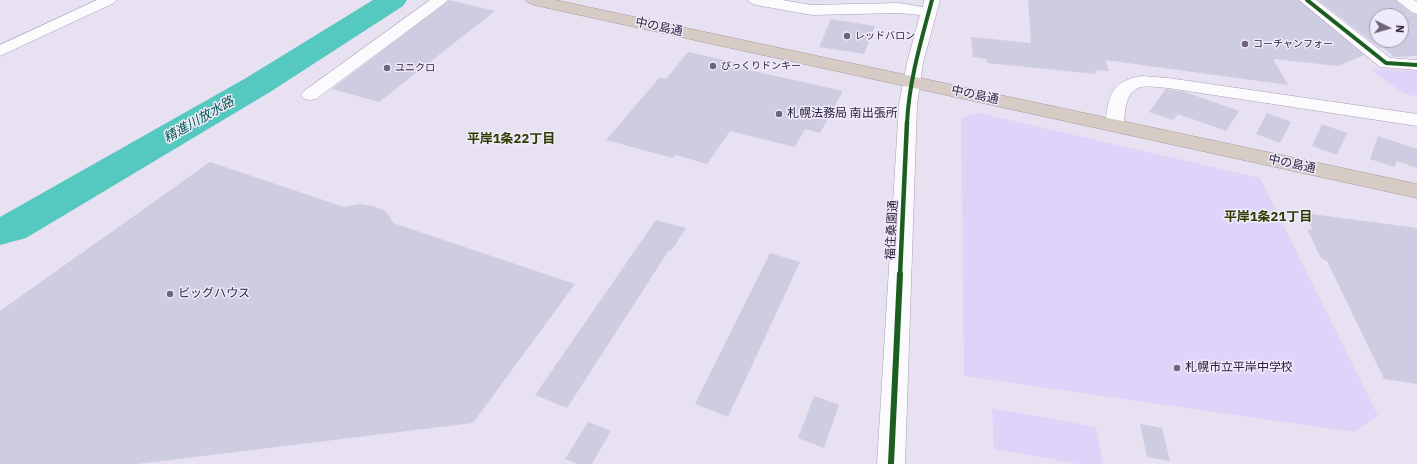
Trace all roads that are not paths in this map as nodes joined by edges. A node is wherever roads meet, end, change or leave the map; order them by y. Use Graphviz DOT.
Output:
graph roads {
  1 [pos="109,0"];
  2 [pos="440,0"];
  3 [pos="534,0"];
  4 [pos="756,0"];
  5 [pos="1307,0"];
  6 [pos="1404,0"];
  7 [pos="930,6"];
  8 [pos="1417,9"];
  9 [pos="0,51"];
  10 [pos="1417,65"];
  11 [pos="912,82"];
  12 [pos="310,95"];
  13 [pos="1417,120"];
  14 [pos="1114,125"];
  15 [pos="1417,191"];
  16 [pos="891,464"];
  1 -- 9 [label="street"];
  2 -- 12 [label="street"];
  3 -- 11 [label="highway, 中の島通"];
  4 -- 7 [label="street"];
  5 -- 10 [label="street"];
  6 -- 8 [label="street"];
  7 -- 11 [label="street, 福住桑園通"];
  11 -- 14 [label="highway, 中の島通"];
  11 -- 16 [label="street, 福住桑園通"];
  13 -- 14 [label="street"];
  14 -- 15 [label="highway, 中の島通"];
}
